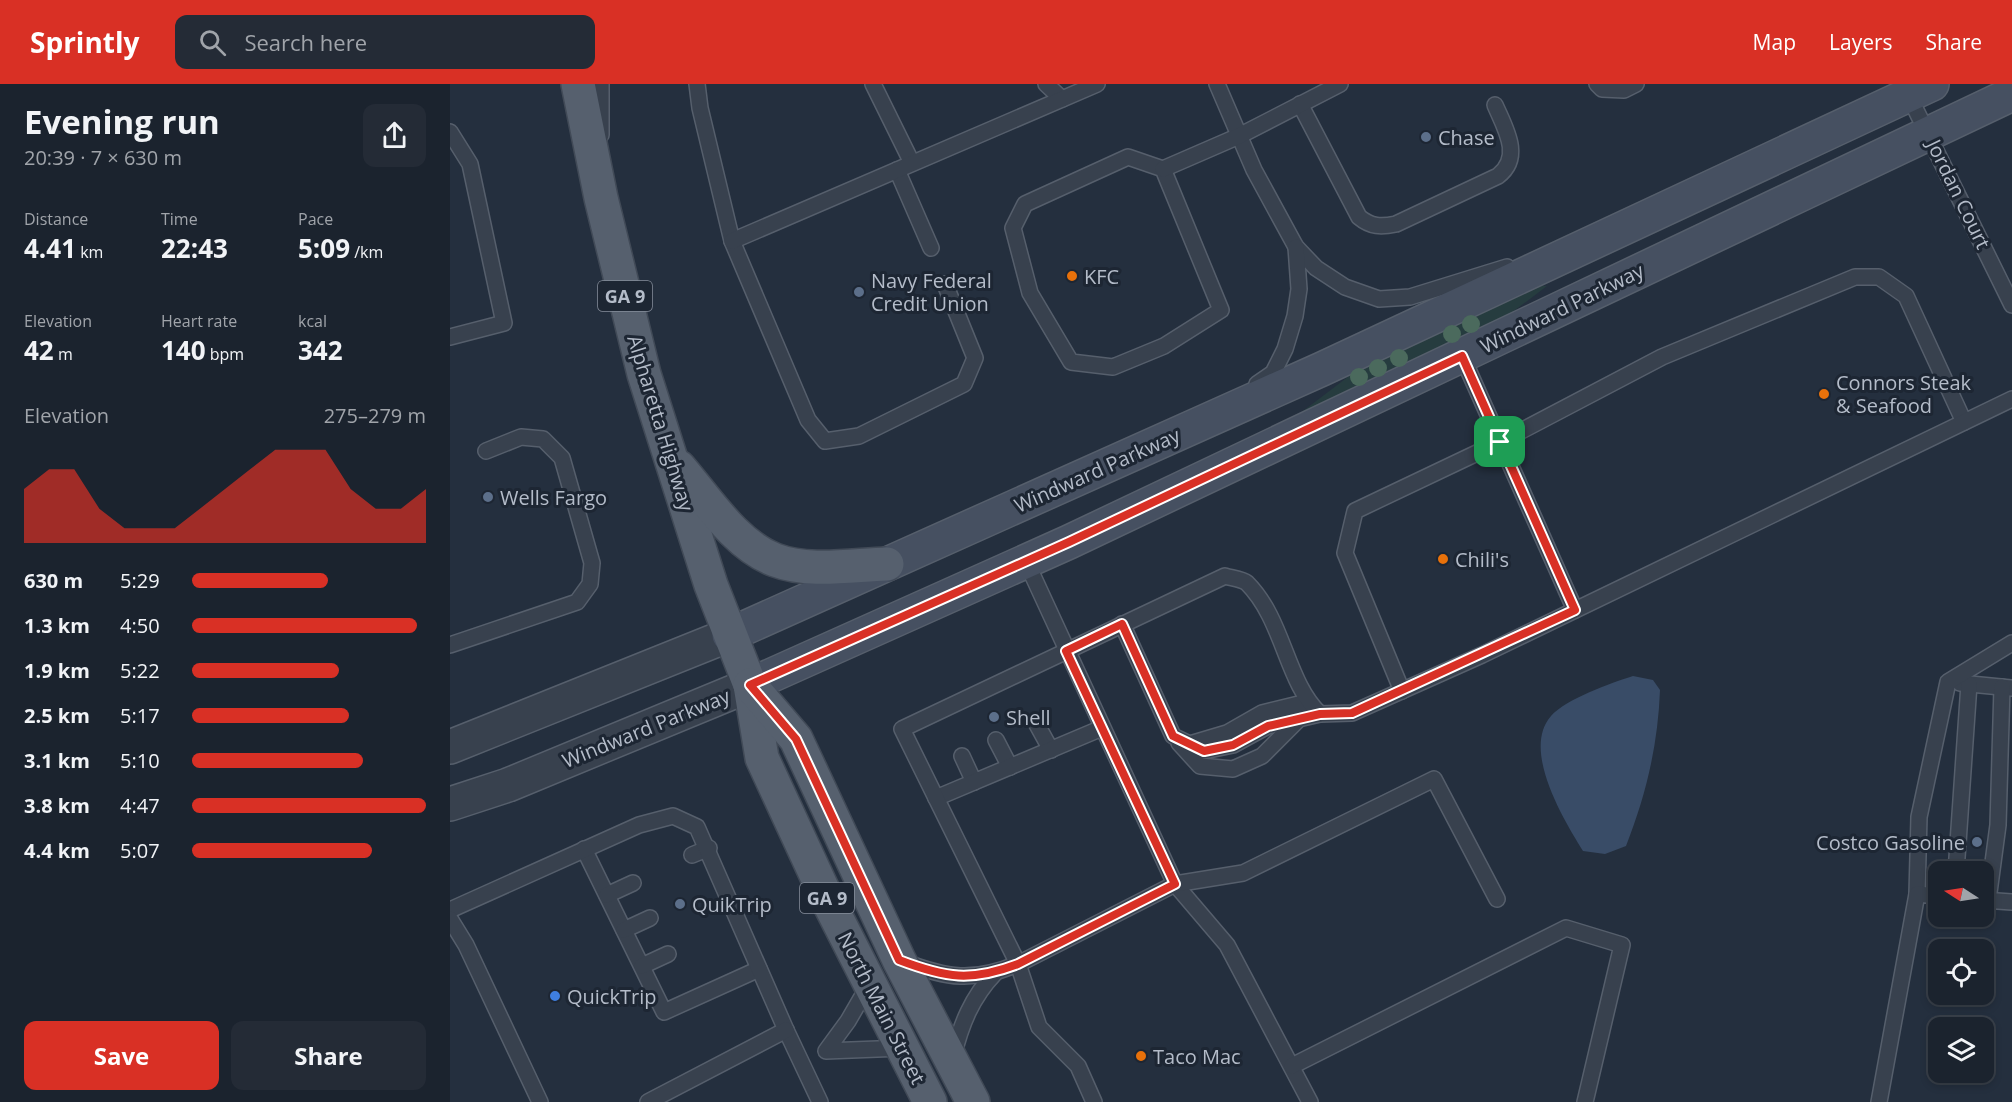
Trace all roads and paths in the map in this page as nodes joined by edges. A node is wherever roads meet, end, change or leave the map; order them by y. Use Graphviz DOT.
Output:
graph roads {
  1 [pos="697,84"];
  2 [pos="873,84"];
  3 [pos="1046,84"];
  4 [pos="1097,84"];
  5 [pos="1217,84"];
  6 [pos="1340,84"];
  7 [pos="1597,84"];
  8 [pos="1636,84"];
  9 [pos="1915,88"];
  10 [pos="581,89"];
  11 [pos="2012,94"];
  12 [pos="1062,99"];
  13 [pos="1300,104"];
  14 [pos="1495,105"];
  15 [pos="450,132"];
  16 [pos="1930,133"];
  17 [pos="1239,136"];
  18 [pos="912,163"];
  19 [pos="1163,169"];
  20 [pos="897,170"];
  21 [pos="1613,235"];
  22 [pos="732,241"];
  23 [pos="931,248"];
  24 [pos="1296,248"];
  25 [pos="945,284"];
  26 [pos="2012,305"];
  27 [pos="450,337"];
  28 [pos="1462,356"];
  29 [pos="2012,399"];
  30 [pos="1964,422"];
  31 [pos="1197,426"];
  32 [pos="1500,442"];
  33 [pos="486,451"];
  34 [pos="669,455"];
  35 [pos="1026,561"];
  36 [pos="887,564"];
  37 [pos="1575,610"];
  38 [pos="1122,624"];
  39 [pos="729,635"];
  40 [pos="2012,643"];
  41 [pos="450,645"];
  42 [pos="1066,651"];
  43 [pos="1948,682"];
  44 [pos="1969,684"];
  45 [pos="750,685"];
  46 [pos="2007,687"];
  47 [pos="1402,691"];
  48 [pos="1307,702"];
  49 [pos="1320,714"];
  50 [pos="1299,719"];
  51 [pos="1035,721"];
  52 [pos="1102,728"];
  53 [pos="1173,736"];
  54 [pos="996,740"];
  55 [pos="1190,744"];
  56 [pos="450,747"];
  57 [pos="1051,750"];
  58 [pos="962,756"];
  59 [pos="1010,767"];
  60 [pos="974,782"];
  61 [pos="936,798"];
  62 [pos="454,807"];
  63 [pos="708,848"];
  64 [pos="584,849"];
  65 [pos="692,855"];
  66 [pos="1957,861"];
  67 [pos="1992,861"];
  68 [pos="633,883"];
  69 [pos="723,884"];
  70 [pos="1175,884"];
  71 [pos="709,891"];
  72 [pos="1917,894"];
  73 [pos="607,895"];
  74 [pos="1928,895"];
  75 [pos="1497,899"];
  76 [pos="1994,901"];
  77 [pos="2012,902"];
  78 [pos="450,909"];
  79 [pos="650,918"];
  80 [pos="450,919"];
  81 [pos="624,930"];
  82 [pos="668,954"];
  83 [pos="899,960"];
  84 [pos="1018,964"];
  85 [pos="642,966"];
  86 [pos="759,969"];
  87 [pos="995,973"];
  88 [pos="870,983"];
  89 [pos="786,1030"];
  90 [pos="903,1048"];
  91 [pos="826,1050"];
  92 [pos="952,1060"];
  93 [pos="802,1064"];
  94 [pos="1292,1066"];
  95 [pos="540,1102"];
  96 [pos="648,1102"];
  97 [pos="820,1102"];
  98 [pos="930,1102"];
  99 [pos="973,1102"];
  100 [pos="1094,1102"];
  101 [pos="1310,1102"];
  102 [pos="1585,1102"];
  103 [pos="1879,1102"];
  1 -- 22 [label="lane"];
  2 -- 18 [label="lane"];
  3 -- 12 [label="lane"];
  4 -- 12 [label="lane"];
  5 -- 17 [label="lane"];
  6 -- 13 [label="lane"];
  7 -- 8 [label="lane"];
  9 -- 16 [label="lane, Jordan Court"];
  9 -- 21 [label="main road, Windward Parkway"];
  10 -- 34 [label="main road, Alpharetta Highway / GA 9"];
  11 -- 16 [label="main road, Windward Parkway"];
  12 -- 18 [label="lane"];
  13 -- 14 [label="lane"];
  13 -- 17 [label="lane"];
  15 -- 27 [label="lane"];
  16 -- 26 [label="lane, Jordan Court"];
  16 -- 28 [label="main road, Windward Parkway"];
  17 -- 19 [label="lane"];
  17 -- 24 [label="lane"];
  18 -- 20 [label="lane"];
  19 -- 19 [label="lane"];
  20 -- 22 [label="lane"];
  20 -- 23 [label="lane"];
  21 -- 24 [label="lane"];
  21 -- 31 [label="main road, Windward Parkway"];
  22 -- 25 [label="lane"];
  24 -- 31 [label="lane"];
  28 -- 32 [label="lane"];
  28 -- 35 [label="main road, Windward Parkway"];
  29 -- 30 [label="lane"];
  30 -- 32 [label="lane"];
  30 -- 37 [label="lane"];
  31 -- 36 [label="main road, Windward Parkway"];
  32 -- 37 [label="lane"];
  32 -- 47 [label="lane"];
  33 -- 41 [label="lane"];
  34 -- 36 [label="main road"];
  34 -- 39 [label="main road, Alpharetta Highway / GA 9"];
  35 -- 42 [label="lane"];
  35 -- 45 [label="main road, Windward Parkway"];
  36 -- 39 [label="main road, Windward Parkway"];
  37 -- 47 [label="lane"];
  38 -- 42 [label="lane"];
  38 -- 48 [label="lane"];
  38 -- 53 [label="lane"];
  39 -- 45 [label="main road, Alpharetta Highway / GA 9"];
  39 -- 56 [label="street, Windward Parkway"];
  40 -- 43 [label="lane"];
  42 -- 52 [label="lane"];
  42 -- 61 [label="lane"];
  43 -- 44 [label="lane"];
  43 -- 72 [label="lane"];
  44 -- 46 [label="lane"];
  44 -- 66 [label="lane"];
  45 -- 62 [label="street, Windward Parkway"];
  45 -- 83 [label="main road, North Main Street / GA 9"];
  45 -- 88 [label="main road, North Main Street / GA 9"];
  46 -- 67 [label="lane"];
  47 -- 49 [label="lane"];
  48 -- 49 [label="lane"];
  48 -- 55 [label="lane"];
  49 -- 50 [label="lane"];
  50 -- 53 [label="lane"];
  50 -- 55 [label="lane"];
  51 -- 57 [label="lane"];
  52 -- 57 [label="lane"];
  52 -- 70 [label="lane"];
  53 -- 55 [label="lane"];
  54 -- 59 [label="lane"];
  57 -- 59 [label="lane"];
  58 -- 60 [label="lane"];
  59 -- 60 [label="lane"];
  60 -- 61 [label="lane"];
  61 -- 84 [label="lane"];
  63 -- 64 [label="lane"];
  63 -- 65 [label="lane"];
  63 -- 69 [label="lane"];
  64 -- 73 [label="lane"];
  64 -- 78 [label="lane"];
  68 -- 73 [label="lane"];
  69 -- 71 [label="lane"];
  69 -- 86 [label="lane"];
  70 -- 75 [label="lane"];
  70 -- 84 [label="lane"];
  70 -- 94 [label="lane"];
  72 -- 74 [label="lane"];
  72 -- 103 [label="lane"];
  73 -- 81 [label="lane"];
  76 -- 77 [label="lane"];
  79 -- 81 [label="lane"];
  80 -- 95 [label="lane"];
  81 -- 85 [label="lane"];
  82 -- 85 [label="lane"];
  83 -- 87 [label="lane"];
  83 -- 92 [label="main road, North Main Street / GA 9"];
  84 -- 87 [label="lane"];
  84 -- 100 [label="lane"];
  85 -- 86 [label="lane"];
  86 -- 89 [label="lane"];
  87 -- 92 [label="lane"];
  88 -- 90 [label="main road, North Main Street / GA 9"];
  88 -- 91 [label="lane"];
  89 -- 93 [label="lane"];
  89 -- 96 [label="lane"];
  90 -- 91 [label="lane"];
  90 -- 98 [label="main road, North Main Street / GA 9"];
  91 -- 93 [label="lane"];
  92 -- 99 [label="main road, North Main Street / GA 9"];
  93 -- 97 [label="lane"];
  94 -- 101 [label="lane"];
  94 -- 102 [label="lane"];
}
